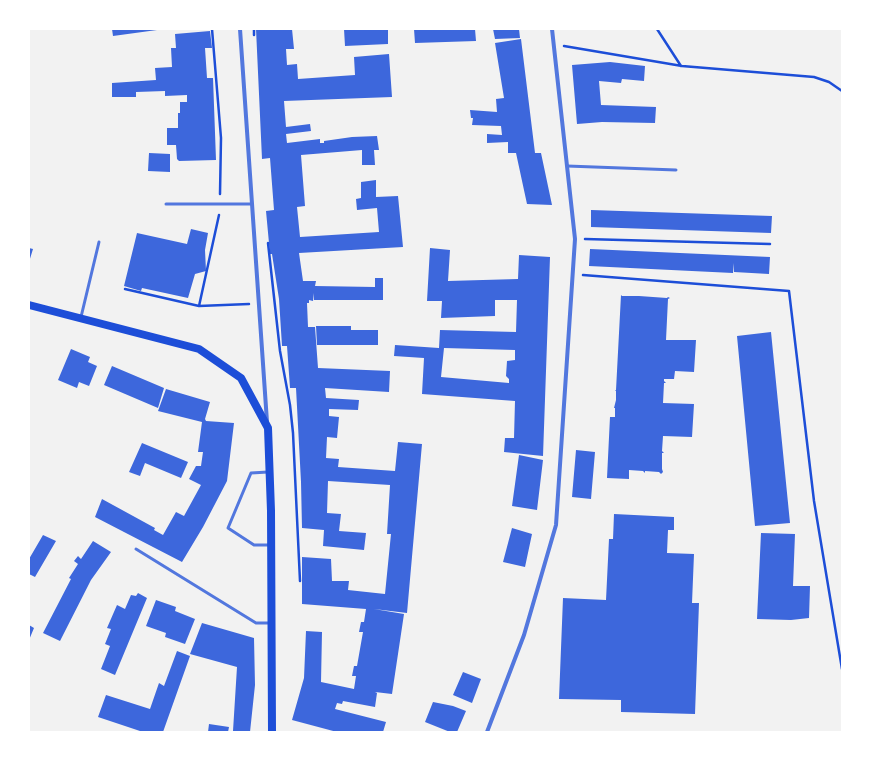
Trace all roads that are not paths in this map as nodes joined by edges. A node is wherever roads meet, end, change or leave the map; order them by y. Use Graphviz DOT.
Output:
graph roads {
  1 [pos="240,29"];
  2 [pos="552,29"];
  3 [pos="567,166"];
  4 [pos="676,170"];
  5 [pos="166,204"];
  6 [pos="252,204"];
  7 [pos="99,242"];
  8 [pos="29,305"];
  9 [pos="80,318"];
  10 [pos="268,428"];
  11 [pos="270,472"];
  12 [pos="271,545"];
  13 [pos="136,549"];
  14 [pos="272,623"];
  15 [pos="272,732"];
  16 [pos="487,732"];
  1 -- 6 [label="street"];
  2 -- 3 [label="street"];
  3 -- 4 [label="lane"];
  3 -- 16 [label="street"];
  5 -- 6 [label="lane"];
  6 -- 10 [label="street"];
  7 -- 9 [label="lane"];
  8 -- 9 [label="main road"];
  9 -- 10 [label="main road"];
  10 -- 11 [label="main road"];
  11 -- 12 [label="main road"];
  11 -- 12 [label="lane"];
  12 -- 14 [label="main road"];
  13 -- 14 [label="lane"];
  14 -- 15 [label="main road"];
}
